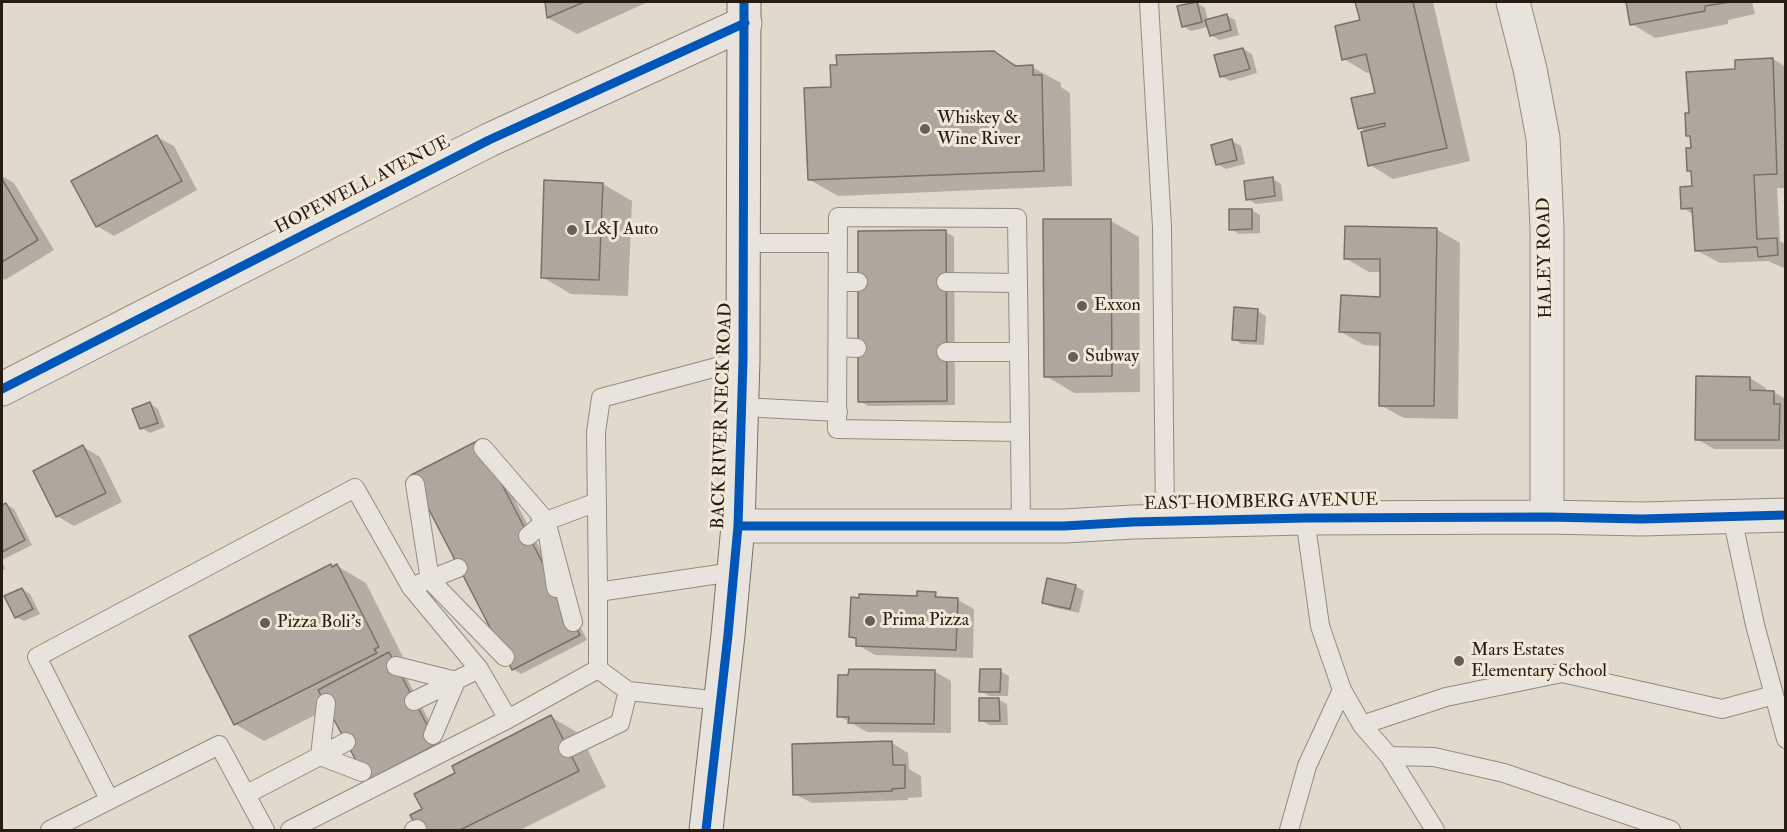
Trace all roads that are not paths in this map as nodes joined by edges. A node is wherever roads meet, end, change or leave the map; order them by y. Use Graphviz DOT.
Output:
graph roads {
  1 [pos="1149,2"];
  2 [pos="1514,2"];
  3 [pos="744,12"];
  4 [pos="744,243"];
  5 [pos="837,243"];
  6 [pos="838,282"];
  7 [pos="858,282"];
  8 [pos="946,282"];
  9 [pos="1018,283"];
  10 [pos="839,347"];
  11 [pos="857,348"];
  12 [pos="946,352"];
  13 [pos="1019,352"];
  14 [pos="743,360"];
  15 [pos="2,389"];
  16 [pos="742,407"];
  17 [pos="838,412"];
  18 [pos="1020,432"];
  19 [pos="483,448"];
  20 [pos="500,481"];
  21 [pos="415,484"];
  22 [pos="597,502"];
  23 [pos="431,514"];
  24 [pos="1785,515"];
  25 [pos="1547,517"];
  26 [pos="1732,517"];
  27 [pos="1305,518"];
  28 [pos="546,521"];
  29 [pos="1165,522"];
  30 [pos="1021,525"];
  31 [pos="738,526"];
  32 [pos="528,536"];
  33 [pos="458,568"];
  34 [pos="733,572"];
  35 [pos="430,580"];
  36 [pos="411,587"];
  37 [pos="556,588"];
  38 [pos="598,592"];
  39 [pos="573,622"];
  40 [pos="487,623"];
  41 [pos="505,657"];
  42 [pos="396,666"];
  43 [pos="479,669"];
  44 [pos="598,669"];
  45 [pos="456,681"];
  46 [pos="1342,690"];
  47 [pos="628,692"];
  48 [pos="1774,695"];
  49 [pos="414,701"];
  50 [pos="721,701"];
  51 [pos="326,704"];
  52 [pos="508,719"];
  53 [pos="1362,725"];
  54 [pos="433,735"];
  55 [pos="1785,739"];
  56 [pos="346,742"];
  57 [pos="568,748"];
  58 [pos="320,756"];
  59 [pos="1389,756"];
  60 [pos="362,772"];
  61 [pos="247,794"];
  62 [pos="109,799"];
  63 [pos="50,831"];
  64 [pos="265,831"];
  65 [pos="290,831"];
  66 [pos="706,831"];
  67 [pos="1289,831"];
  68 [pos="1435,831"];
  69 [pos="1671,831"];
  1 -- 29 [label="lane"];
  2 -- 25 [label="street, HALEY ROAD"];
  3 -- 4 [label="street, BACK RIVER NECK ROAD"];
  3 -- 15 [label="street, HOPEWELL AVENUE"];
  4 -- 5 [label="lane"];
  4 -- 14 [label="street, BACK RIVER NECK ROAD"];
  5 -- 6 [label="lane"];
  5 -- 9 [label="lane"];
  6 -- 7 [label="lane"];
  6 -- 10 [label="lane"];
  8 -- 9 [label="lane"];
  9 -- 13 [label="lane"];
  10 -- 11 [label="lane"];
  10 -- 17 [label="lane"];
  12 -- 13 [label="lane"];
  13 -- 18 [label="lane"];
  14 -- 16 [label="street, BACK RIVER NECK ROAD"];
  14 -- 22 [label="lane"];
  16 -- 17 [label="lane"];
  16 -- 31 [label="street, BACK RIVER NECK ROAD"];
  17 -- 18 [label="lane"];
  18 -- 30 [label="lane"];
  19 -- 28 [label="lane"];
  20 -- 28 [label="lane"];
  21 -- 35 [label="lane"];
  22 -- 28 [label="lane"];
  22 -- 38 [label="lane"];
  23 -- 35 [label="lane"];
  24 -- 26 [label="street, EAST HOMBERG AVENUE"];
  25 -- 26 [label="street, EAST HOMBERG AVENUE"];
  25 -- 27 [label="street, EAST HOMBERG AVENUE"];
  26 -- 48 [label="lane"];
  27 -- 29 [label="street, EAST HOMBERG AVENUE"];
  27 -- 46 [label="lane"];
  28 -- 32 [label="lane"];
  28 -- 37 [label="lane"];
  28 -- 39 [label="lane"];
  29 -- 30 [label="street, EAST HOMBERG AVENUE"];
  30 -- 31 [label="street, EAST HOMBERG AVENUE"];
  31 -- 34 [label="street, BACK RIVER NECK ROAD"];
  33 -- 35 [label="lane"];
  34 -- 38 [label="lane"];
  34 -- 50 [label="street, BACK RIVER NECK ROAD"];
  35 -- 36 [label="lane"];
  35 -- 40 [label="lane"];
  35 -- 41 [label="lane"];
  36 -- 43 [label="lane"];
  36 -- 62 [label="lane"];
  38 -- 44 [label="lane"];
  42 -- 45 [label="lane"];
  43 -- 45 [label="lane"];
  43 -- 52 [label="lane"];
  44 -- 47 [label="lane"];
  44 -- 52 [label="lane"];
  45 -- 49 [label="lane"];
  45 -- 54 [label="lane"];
  46 -- 53 [label="lane"];
  46 -- 67 [label="lane"];
  47 -- 50 [label="lane"];
  47 -- 57 [label="lane"];
  48 -- 53 [label="lane"];
  48 -- 55 [label="lane"];
  50 -- 66 [label="street, BACK RIVER NECK ROAD"];
  51 -- 58 [label="lane"];
  52 -- 65 [label="lane"];
  53 -- 59 [label="lane"];
  56 -- 58 [label="lane"];
  58 -- 60 [label="lane"];
  58 -- 61 [label="lane"];
  59 -- 68 [label="lane"];
  59 -- 69 [label="lane"];
  61 -- 62 [label="lane"];
  61 -- 64 [label="lane"];
  62 -- 63 [label="lane"];
}
